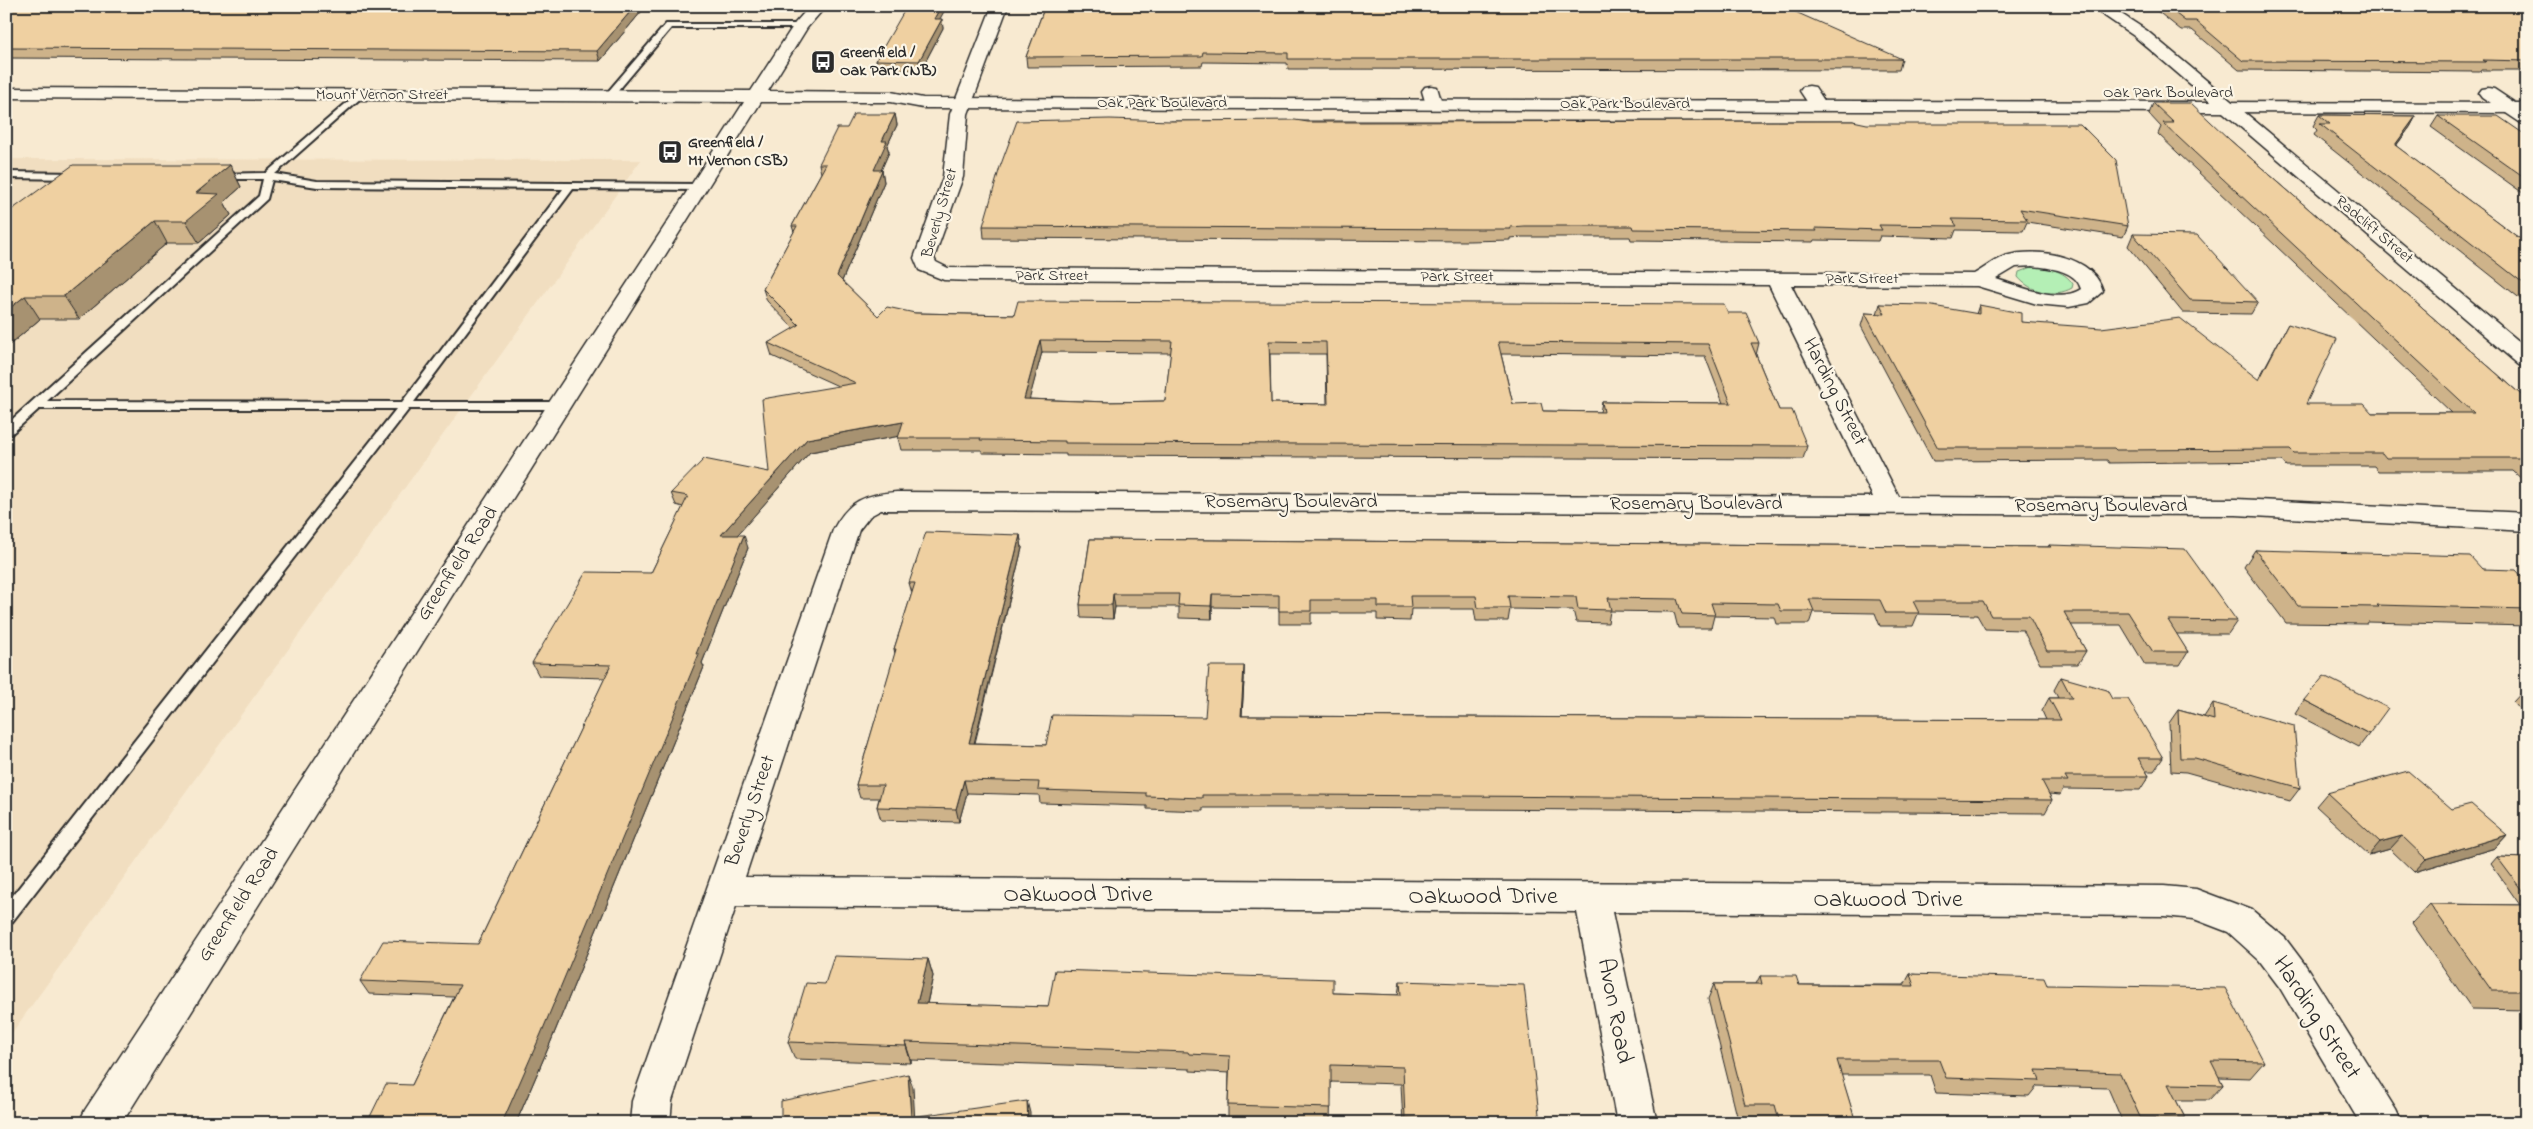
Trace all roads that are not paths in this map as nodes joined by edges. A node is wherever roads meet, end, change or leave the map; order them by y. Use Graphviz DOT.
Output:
graph roads {
  1 [pos="818,6"];
  2 [pos="1000,6"];
  3 [pos="2098,6"];
  4 [pos="801,26"];
  5 [pos="6,93"];
  6 [pos="2488,94"];
  7 [pos="2527,94"];
  8 [pos="359,95"];
  9 [pos="609,96"];
  10 [pos="757,96"];
  11 [pos="966,96"];
  12 [pos="2220,100"];
  13 [pos="2518,108"];
  14 [pos="2527,119"];
  15 [pos="6,175"];
  16 [pos="94,176"];
  17 [pos="210,176"];
  18 [pos="268,176"];
  19 [pos="698,187"];
  20 [pos="569,188"];
  21 [pos="936,272"];
  22 [pos="1777,278"];
  23 [pos="1978,280"];
  24 [pos="2527,360"];
  25 [pos="37,405"];
  26 [pos="406,405"];
  27 [pos="560,406"];
  28 [pos="6,432"];
  29 [pos="865,506"];
  30 [pos="1891,506"];
  31 [pos="2521,527"];
  32 [pos="723,891"];
  33 [pos="1592,898"];
  34 [pos="6,917"];
  35 [pos="2240,920"];
  36 [pos="99,1123"];
  37 [pos="650,1123"];
  38 [pos="1637,1123"];
  39 [pos="2382,1123"];
  1 -- 4 [label="street, Greenfield Road"];
  2 -- 11 [label="street, Beverly Street"];
  3 -- 12 [label="street, Radclift Street"];
  4 -- 9 [label="lane"];
  4 -- 10 [label="street, Greenfield Road"];
  5 -- 8 [label="street, Mount Vernon Street"];
  6 -- 7 [label="street, Oak Park Boulevard"];
  6 -- 12 [label="street, Oak Park Boulevard"];
  6 -- 13 [label="street"];
  8 -- 9 [label="street, Mount Vernon Street"];
  8 -- 18 [label="lane"];
  9 -- 10 [label="street, Mount Vernon Street"];
  10 -- 11 [label="street, Oak Park Boulevard"];
  10 -- 19 [label="street, Greenfield Road"];
  11 -- 12 [label="street, Oak Park Boulevard"];
  11 -- 21 [label="street, Beverly Street"];
  12 -- 13 [label="street, Oak Park Boulevard"];
  12 -- 24 [label="street, Radclift Street"];
  13 -- 14 [label="street"];
  15 -- 16 [label="lane"];
  17 -- 18 [label="lane"];
  18 -- 20 [label="lane"];
  18 -- 25 [label="lane"];
  19 -- 20 [label="lane"];
  19 -- 27 [label="street, Greenfield Road"];
  20 -- 26 [label="lane"];
  21 -- 22 [label="street, Park Street"];
  22 -- 23 [label="street, Park Street"];
  22 -- 30 [label="street, Harding Street"];
  25 -- 26 [label="lane"];
  25 -- 28 [label="lane"];
  26 -- 27 [label="lane"];
  26 -- 34 [label="lane"];
  27 -- 36 [label="street, Greenfield Road"];
  29 -- 30 [label="street, Rosemary Boulevard"];
  29 -- 32 [label="street, Beverly Street"];
  30 -- 31 [label="street, Rosemary Boulevard"];
  32 -- 33 [label="street, Oakwood Drive"];
  32 -- 37 [label="street, Beverly Street"];
  33 -- 35 [label="street, Oakwood Drive"];
  33 -- 38 [label="street, Avon Road"];
  35 -- 39 [label="street, Harding Street"];
}
